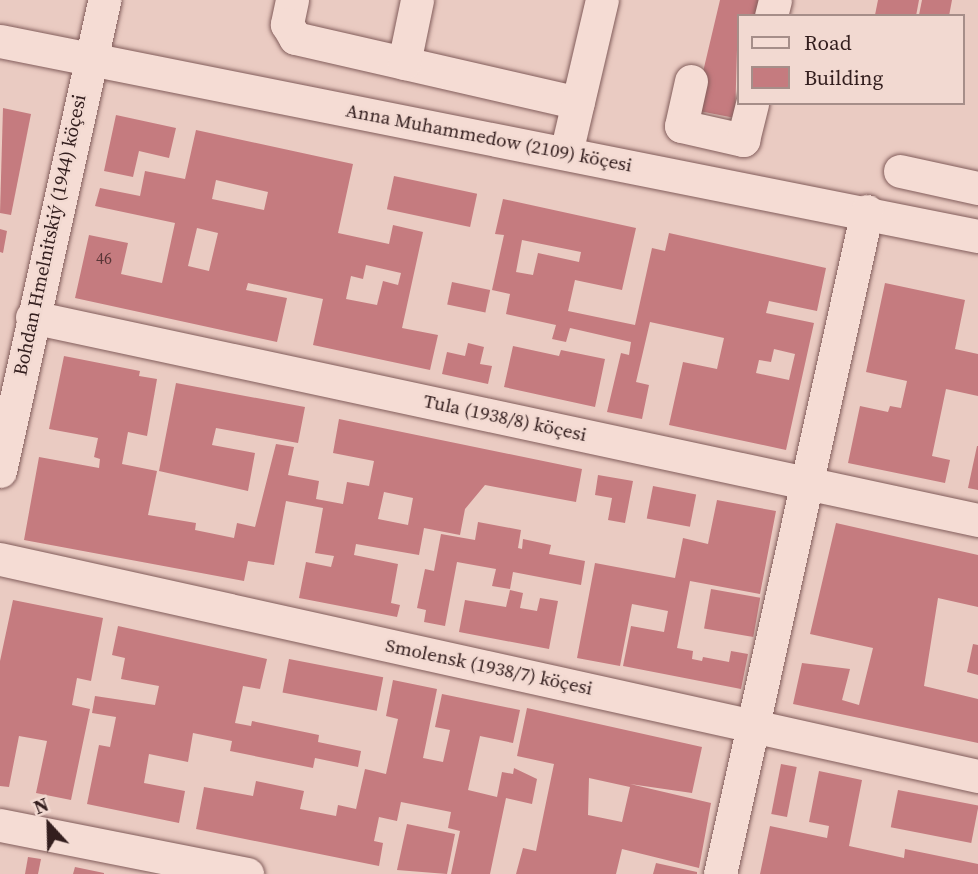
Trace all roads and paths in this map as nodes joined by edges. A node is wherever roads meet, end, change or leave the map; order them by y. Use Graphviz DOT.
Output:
graph roads {
  1 [pos="104,0"];
  2 [pos="292,0"];
  3 [pos="418,0"];
  4 [pos="602,0"];
  5 [pos="0,41"];
  6 [pos="88,59"];
  7 [pos="404,63"];
  8 [pos="691,81"];
  9 [pos="578,103"];
  10 [pos="752,105"];
  11 [pos="566,153"];
  12 [pos="900,171"];
  13 [pos="978,188"];
  14 [pos="867,211"];
  15 [pos="978,236"];
  16 [pos="32,317"];
  17 [pos="0,471"];
  18 [pos="807,482"];
  19 [pos="978,520"];
  20 [pos="0,559"];
  21 [pos="753,725"];
  22 [pos="978,776"];
  23 [pos="0,825"];
  24 [pos="247,874"];
  25 [pos="720,874"];
  1 -- 6 [label="street, Bohdan Hmelnitskiý (1944) köçesi"];
  2 -- 7 [label="street"];
  3 -- 7 [label="street"];
  4 -- 9 [label="street"];
  5 -- 6 [label="street, Anna Muhammedow (2109) köçesi"];
  6 -- 11 [label="street, Anna Muhammedow (2109) köçesi"];
  6 -- 16 [label="street, Bohdan Hmelnitskiý (1944) köçesi"];
  7 -- 9 [label="street"];
  8 -- 10 [label="street"];
  9 -- 11 [label="street"];
  11 -- 14 [label="street, Anna Muhammedow (2109) köçesi"];
  12 -- 13 [label="street"];
  14 -- 15 [label="street, Anna Muhammedow (2109) köçesi"];
  14 -- 18 [label="street"];
  16 -- 17 [label="street, Bohdan Hmelnitskiý (1944) köçesi"];
  16 -- 18 [label="street, Tula (1938/8) köçesi"];
  18 -- 19 [label="street, Tula (1938/8) köçesi"];
  18 -- 21 [label="street"];
  20 -- 21 [label="street, Smolensk (1938/7) köçesi"];
  21 -- 22 [label="street, Smolensk (1938/7) köçesi"];
  21 -- 25 [label="street"];
  23 -- 24 [label="street"];
}
